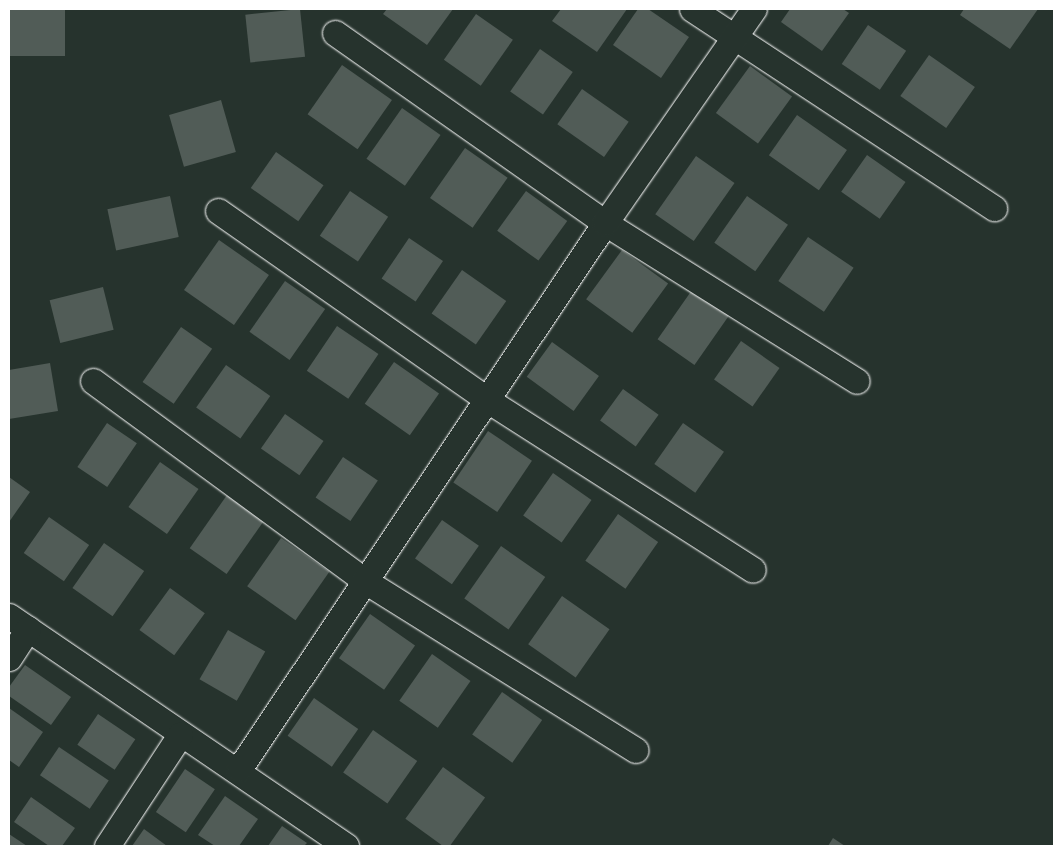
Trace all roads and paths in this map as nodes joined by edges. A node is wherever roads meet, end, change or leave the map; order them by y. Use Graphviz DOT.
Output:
graph roads {
  1 [pos="692,9"];
  2 [pos="754,9"];
  3 [pos="335,33"];
  4 [pos="735,38"];
  5 [pos="994,208"];
  6 [pos="218,211"];
  7 [pos="605,223"];
  8 [pos="94,381"];
  9 [pos="857,381"];
  10 [pos="489,401"];
  11 [pos="753,570"];
  12 [pos="365,581"];
  13 [pos="18,622"];
  14 [pos="9,658"];
  15 [pos="180,734"];
  16 [pos="635,750"];
  17 [pos="238,769"];
  18 [pos="106,846"];
  19 [pos="346,846"];
  1 -- 4 [label="street"];
  2 -- 4 [label="street"];
  3 -- 7 [label="street"];
  4 -- 5 [label="street"];
  4 -- 7 [label="street"];
  6 -- 10 [label="street"];
  7 -- 9 [label="street"];
  7 -- 10 [label="street"];
  8 -- 12 [label="street"];
  10 -- 11 [label="street"];
  10 -- 12 [label="street"];
  12 -- 16 [label="street"];
  12 -- 17 [label="street"];
  13 -- 14 [label="street"];
  13 -- 15 [label="street"];
  15 -- 17 [label="street"];
  15 -- 18 [label="street"];
  17 -- 19 [label="street"];
}
